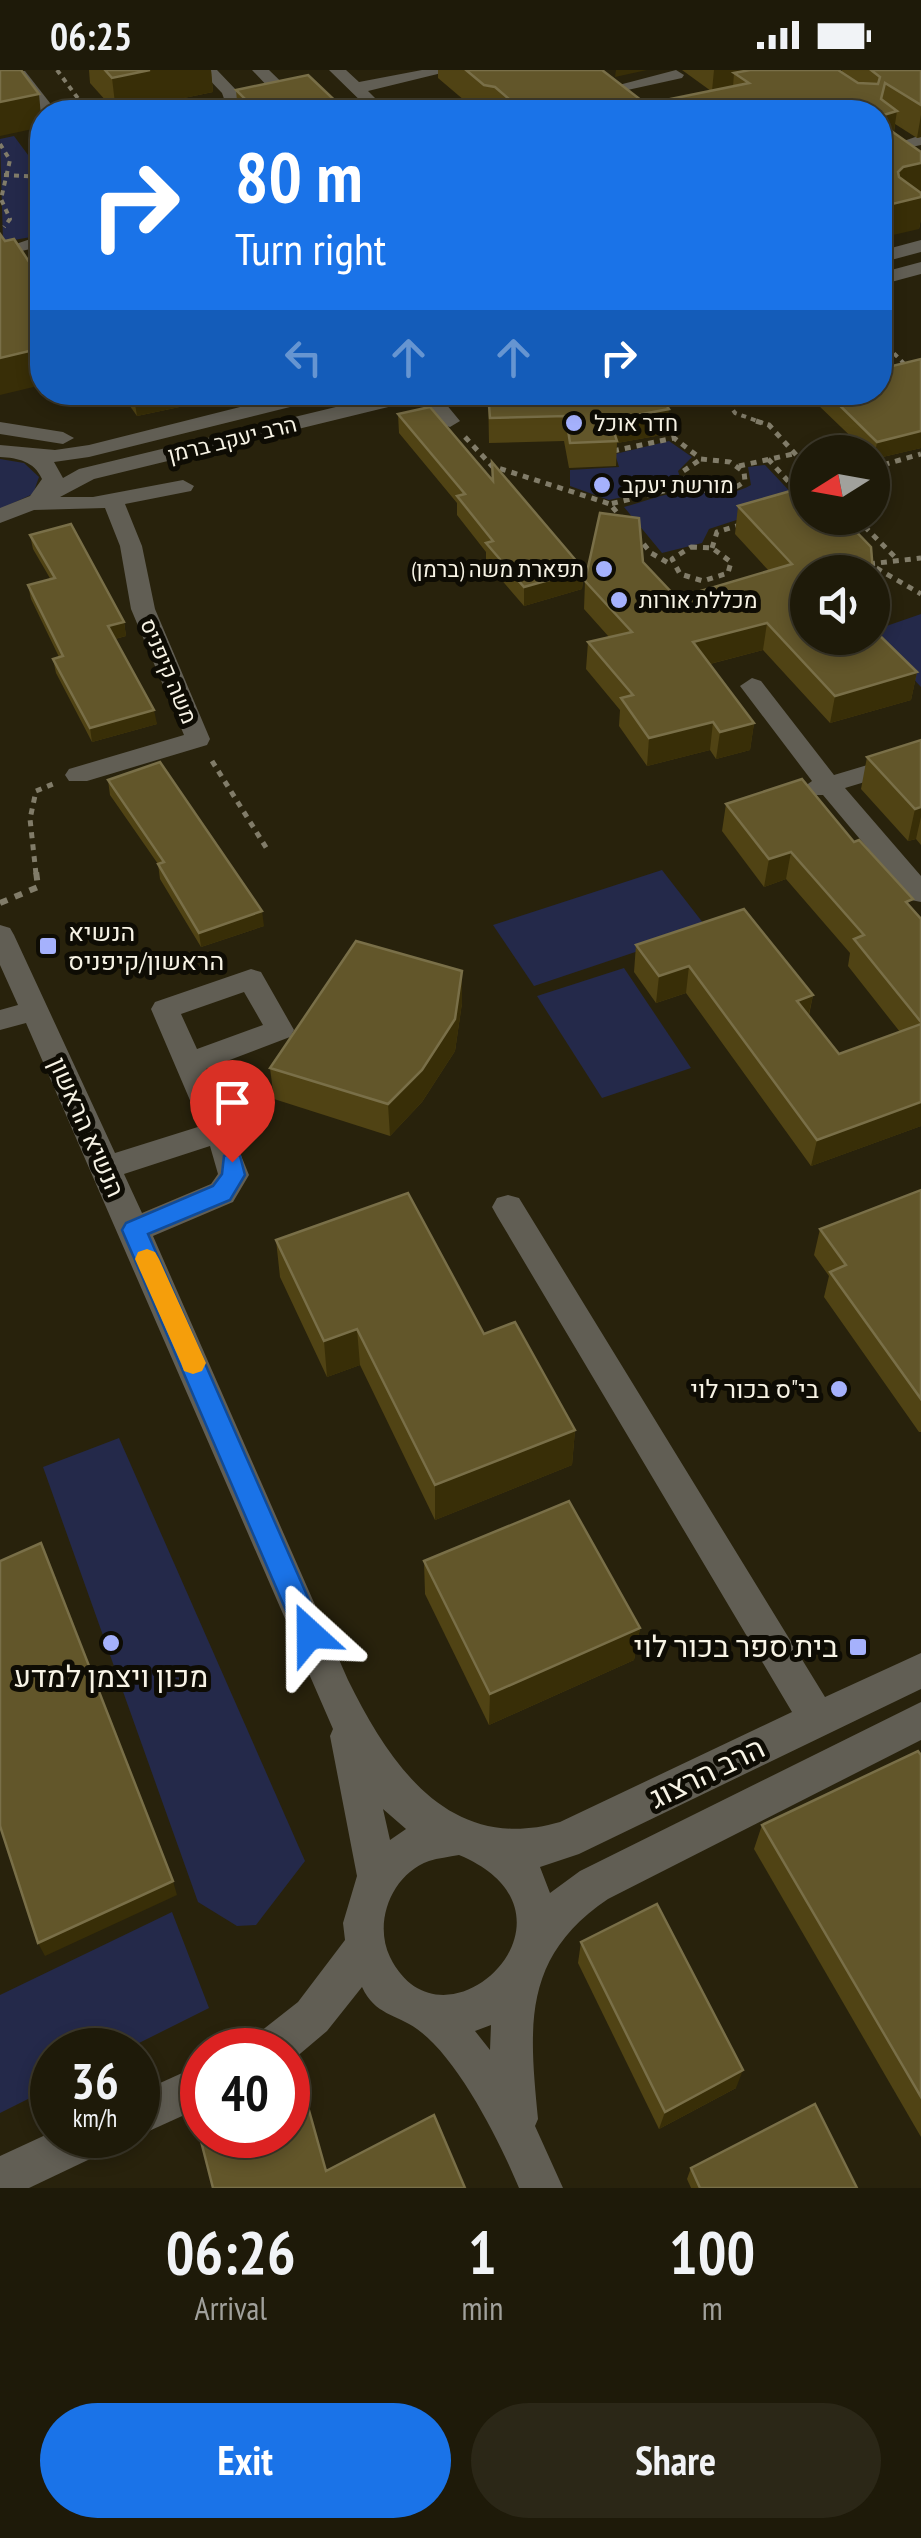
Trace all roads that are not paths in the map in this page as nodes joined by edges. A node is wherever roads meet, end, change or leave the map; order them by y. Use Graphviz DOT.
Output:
graph roads {
  1 [pos="42,70"];
  2 [pos="260,70"];
  3 [pos="338,70"];
  4 [pos="446,70"];
  5 [pos="212,71"];
  6 [pos="18,74"];
  7 [pos="677,76"];
  8 [pos="0,78"];
  9 [pos="623,86"];
  10 [pos="356,88"];
  11 [pos="39,100"];
  12 [pos="232,100"];
  13 [pos="290,100"];
  14 [pos="368,100"];
  15 [pos="30,243"];
  16 [pos="22,245"];
  17 [pos="921,246"];
  18 [pos="892,254"];
  19 [pos="921,268"];
  20 [pos="892,276"];
  21 [pos="274,405"];
  22 [pos="374,405"];
  23 [pos="435,405"];
  24 [pos="450,421"];
  25 [pos="0,428"];
  26 [pos="146,436"];
  27 [pos="10,451"];
  28 [pos="184,486"];
  29 [pos="38,501"];
  30 [pos="113,501"];
  31 [pos="0,516"];
  32 [pos="752,686"];
  33 [pos="921,757"];
  34 [pos="78,775"];
  35 [pos="828,785"];
  36 [pos="793,794"];
  37 [pos="921,893"];
  38 [pos="0,935"];
  39 [pos="34,1010"];
  40 [pos="0,1020"];
  41 [pos="189,1064"];
  42 [pos="218,1132"];
  43 [pos="106,1168"];
  44 [pos="508,1208"];
  45 [pos="134,1230"];
  46 [pos="921,1670"];
  47 [pos="340,1704"];
  48 [pos="818,1719"];
  49 [pos="921,1720"];
  50 [pos="473,1839"];
  51 [pos="377,1875"];
  52 [pos="365,1946"];
  53 [pos="524,1971"];
  54 [pos="429,2012"];
  55 [pos="301,2028"];
  56 [pos="521,2141"];
  57 [pos="44,2158"];
  58 [pos="0,2178"];
  59 [pos="541,2188"];
  1 -- 6 [label="street"];
  2 -- 13 [label="street"];
  3 -- 10 [label="street"];
  4 -- 10 [label="street"];
  5 -- 12 [label="street"];
  6 -- 8 [label="street"];
  6 -- 11 [label="street"];
  7 -- 9 [label="street"];
  10 -- 14 [label="street"];
  15 -- 16 [label="street"];
  17 -- 18 [label="street"];
  19 -- 20 [label="street"];
  21 -- 26 [label="street, הרב יעקב ברמן"];
  22 -- 29 [label="street, הרב יעקב ברמן"];
  23 -- 24 [label="street"];
  25 -- 26 [label="street"];
  26 -- 27 [label="street, הרב יעקב ברמן"];
  27 -- 29 [label="street"];
  28 -- 30 [label="street"];
  29 -- 30 [label="street"];
  29 -- 31 [label="street"];
  30 -- 34 [label="street, משה קיפניס"];
  32 -- 35 [label="street"];
  33 -- 35 [label="street"];
  35 -- 36 [label="street"];
  35 -- 37 [label="street"];
  38 -- 39 [label="street, הנשיא הראשון"];
  39 -- 40 [label="street"];
  39 -- 43 [label="street, הנשיא הראשון"];
  41 -- 42 [label="street"];
  42 -- 43 [label="street"];
  42 -- 45 [label="street"];
  43 -- 45 [label="street, הנשיא הראשון"];
  44 -- 48 [label="street"];
  45 -- 47 [label="street, הנשיא הראשון"];
  46 -- 48 [label="street, הרב הרצוג"];
  47 -- 50 [label="street, הנשיא הראשון"];
  47 -- 51 [label="street, הנשיא הראשון"];
  48 -- 50 [label="street, הרב הרצוג"];
  49 -- 53 [label="street, הרב הרצוג"];
  50 -- 51 [label="street"];
  50 -- 53 [label="street, הנשיא הראשון"];
  51 -- 52 [label="street, הנשיא הראשון"];
  52 -- 54 [label="street, הנשיא הראשון"];
  52 -- 55 [label="street"];
  53 -- 54 [label="street"];
  53 -- 56 [label="street, הנשיא הראשון"];
  54 -- 56 [label="street, הנשיא הראשון"];
  56 -- 59 [label="street, הנשיא הראשון"];
  57 -- 58 [label="street"];
}
